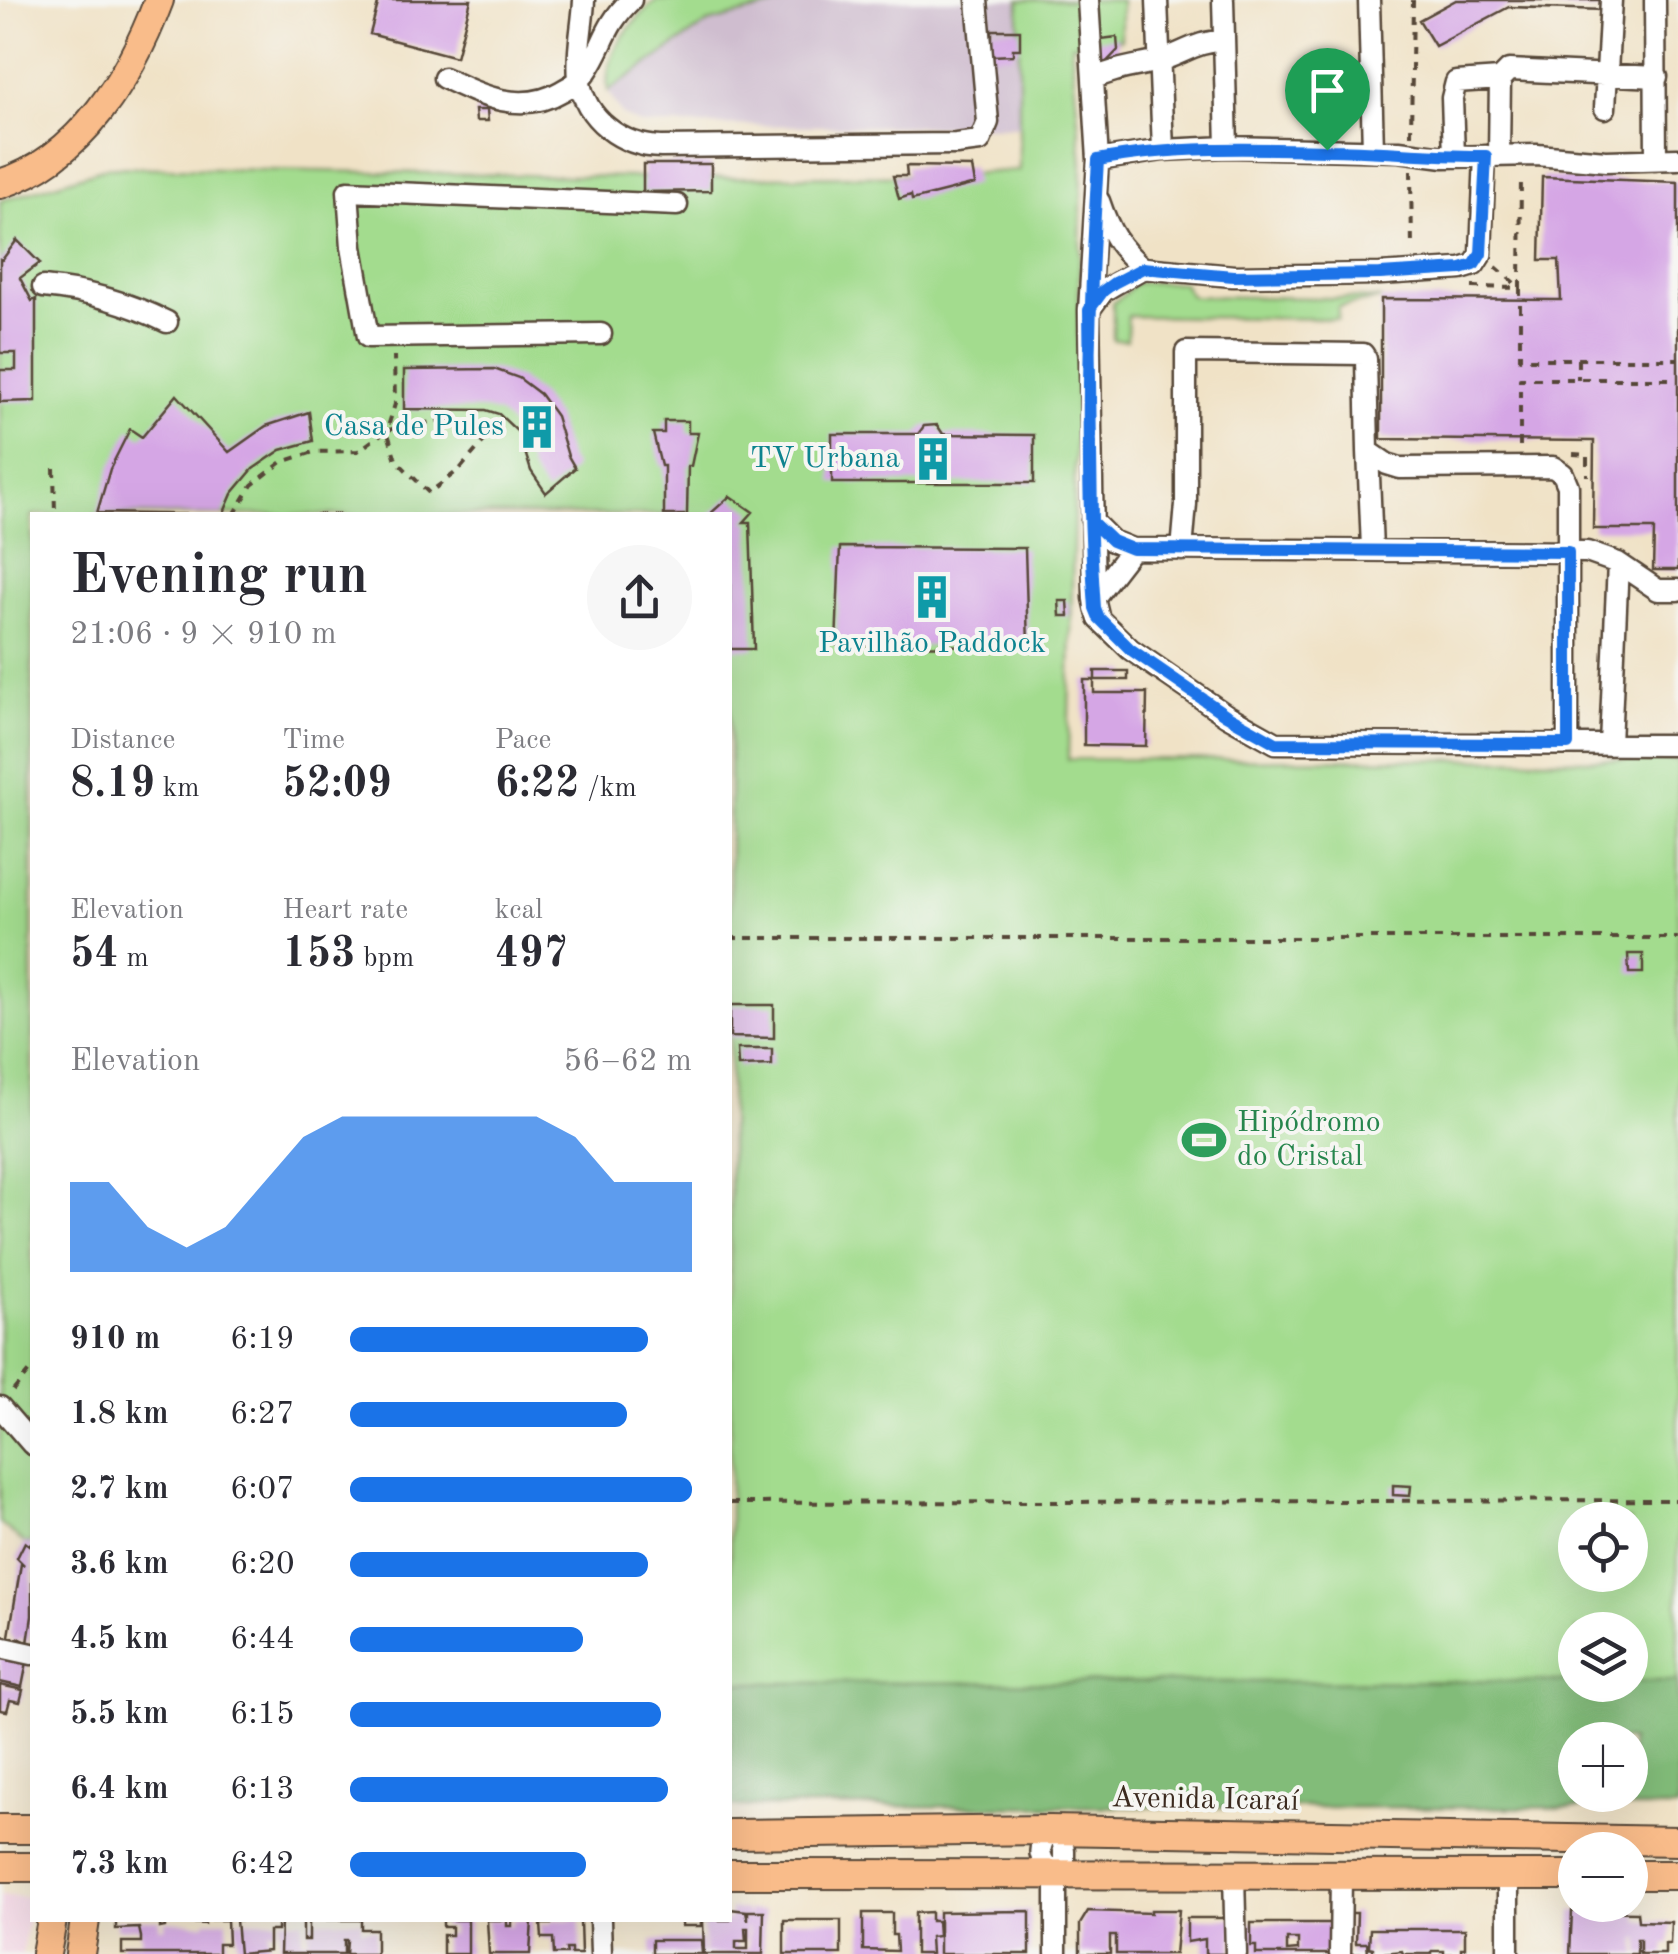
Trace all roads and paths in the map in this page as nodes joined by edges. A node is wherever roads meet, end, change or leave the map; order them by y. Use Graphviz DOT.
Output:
graph roads {
  1 [pos="159,0"];
  2 [pos="584,0"];
  3 [pos="631,0"];
  4 [pos="977,0"];
  5 [pos="1088,0"];
  6 [pos="1157,0"];
  7 [pos="1223,0"];
  8 [pos="1370,0"];
  9 [pos="1611,0"];
  10 [pos="1655,0"];
  11 [pos="1224,41"];
  12 [pos="1159,61"];
  13 [pos="1609,73"];
  14 [pos="1657,77"];
  15 [pos="444,78"];
  16 [pos="1500,79"];
  17 [pos="580,80"];
  18 [pos="1092,80"];
  19 [pos="1605,108"];
  20 [pos="1227,147"];
  21 [pos="1163,150"];
  22 [pos="1373,150"];
  23 [pos="1492,155"];
  24 [pos="1449,156"];
  25 [pos="1678,159"];
  26 [pos="1098,160"];
  27 [pos="1656,160"];
  28 [pos="0,184"];
  29 [pos="1096,193"];
  30 [pos="677,206"];
  31 [pos="1481,254"];
  32 [pos="1143,268"];
  33 [pos="44,287"];
  34 [pos="1089,310"];
  35 [pos="167,322"];
  36 [pos="601,334"];
  37 [pos="394,336"];
  38 [pos="1578,359"];
  39 [pos="1678,359"];
  40 [pos="1678,378"];
  41 [pos="1578,379"];
  42 [pos="387,430"];
  43 [pos="1520,440"];
  44 [pos="1368,451"];
  45 [pos="54,468"];
  46 [pos="55,512"];
  47 [pos="236,512"];
  48 [pos="1092,522"];
  49 [pos="1132,549"];
  50 [pos="1182,550"];
  51 [pos="1372,550"];
  52 [pos="1568,552"];
  53 [pos="1618,564"];
  54 [pos="1678,590"];
  55 [pos="1094,598"];
  56 [pos="1568,744"];
  57 [pos="1610,744"];
  58 [pos="1678,745"];
  59 [pos="732,938"];
  60 [pos="1678,938"];
  61 [pos="30,1370"];
  62 [pos="5,1400"];
  63 [pos="30,1441"];
  64 [pos="1678,1500"];
  65 [pos="732,1502"];
  66 [pos="0,1647"];
  67 [pos="30,1654"];
  68 [pos="30,1828"];
  69 [pos="0,1829"];
  70 [pos="1050,1830"];
  71 [pos="732,1834"];
  72 [pos="1532,1838"];
  73 [pos="1678,1841"];
  74 [pos="0,1867"];
  75 [pos="30,1867"];
  76 [pos="732,1874"];
  77 [pos="1056,1875"];
  78 [pos="1234,1875"];
  79 [pos="1341,1875"];
  80 [pos="1508,1875"];
  81 [pos="1558,1875"];
  82 [pos="1648,1877"];
  83 [pos="1676,1879"];
  84 [pos="52,1922"];
  85 [pos="85,1922"];
  86 [pos="600,1922"];
  87 [pos="46,1954"];
  88 [pos="80,1954"];
  89 [pos="601,1954"];
  90 [pos="1056,1954"];
  91 [pos="1236,1954"];
  92 [pos="1340,1954"];
  93 [pos="1508,1954"];
  1 -- 28 [label="main road"];
  2 -- 17 [label="street"];
  3 -- 17 [label="street"];
  4 -- 17 [label="street"];
  5 -- 18 [label="street"];
  6 -- 12 [label="street"];
  7 -- 11 [label="street"];
  8 -- 22 [label="street"];
  9 -- 13 [label="street"];
  10 -- 14 [label="street"];
  11 -- 12 [label="street"];
  11 -- 20 [label="street"];
  12 -- 18 [label="street"];
  12 -- 21 [label="street"];
  13 -- 14 [label="street"];
  13 -- 16 [label="street"];
  13 -- 19 [label="street"];
  14 -- 27 [label="street"];
  15 -- 17 [label="street"];
  16 -- 23 [label="street"];
  16 -- 24 [label="street"];
  18 -- 26 [label="street"];
  20 -- 21 [label="street"];
  20 -- 22 [label="street"];
  21 -- 26 [label="street"];
  22 -- 24 [label="street"];
  23 -- 24 [label="street"];
  23 -- 27 [label="street"];
  23 -- 31 [label="street"];
  25 -- 27 [label="street"];
  26 -- 29 [label="street"];
  29 -- 32 [label="street"];
  29 -- 34 [label="street"];
  30 -- 37 [label="street"];
  31 -- 32 [label="street"];
  31 -- 38 [label="path"];
  32 -- 34 [label="street"];
  33 -- 35 [label="street"];
  34 -- 48 [label="street"];
  36 -- 37 [label="street"];
  37 -- 42 [label="path"];
  38 -- 39 [label="path"];
  38 -- 41 [label="path"];
  40 -- 41 [label="path"];
  41 -- 43 [label="path"];
  42 -- 42 [label="path"];
  42 -- 47 [label="path"];
  44 -- 50 [label="street"];
  44 -- 51 [label="street"];
  44 -- 52 [label="street"];
  45 -- 46 [label="path"];
  48 -- 49 [label="street"];
  48 -- 55 [label="street"];
  49 -- 50 [label="street"];
  49 -- 55 [label="street"];
  50 -- 51 [label="street"];
  51 -- 52 [label="street"];
  52 -- 53 [label="street"];
  52 -- 56 [label="street"];
  53 -- 54 [label="street"];
  53 -- 57 [label="street"];
  55 -- 56 [label="street"];
  56 -- 57 [label="street"];
  57 -- 58 [label="street"];
  59 -- 60 [label="path"];
  61 -- 62 [label="path"];
  62 -- 63 [label="street"];
  64 -- 65 [label="path"];
  66 -- 67 [label="street"];
  68 -- 69 [label="main road"];
  70 -- 71 [label="main road, Avenida Icaraí"];
  70 -- 72 [label="main road, Avenida Icaraí"];
  70 -- 77 [label="street"];
  72 -- 73 [label="main road, Avenida Icaraí"];
  72 -- 80 [label="main road"];
  74 -- 75 [label="main road"];
  76 -- 77 [label="main road"];
  77 -- 78 [label="main road"];
  77 -- 90 [label="street"];
  78 -- 79 [label="main road"];
  78 -- 91 [label="street"];
  79 -- 80 [label="main road"];
  79 -- 92 [label="street"];
  80 -- 81 [label="main road"];
  80 -- 93 [label="street"];
  82 -- 83 [label="main road"];
  84 -- 87 [label="main road"];
  85 -- 88 [label="main road"];
  86 -- 89 [label="street"];
}
